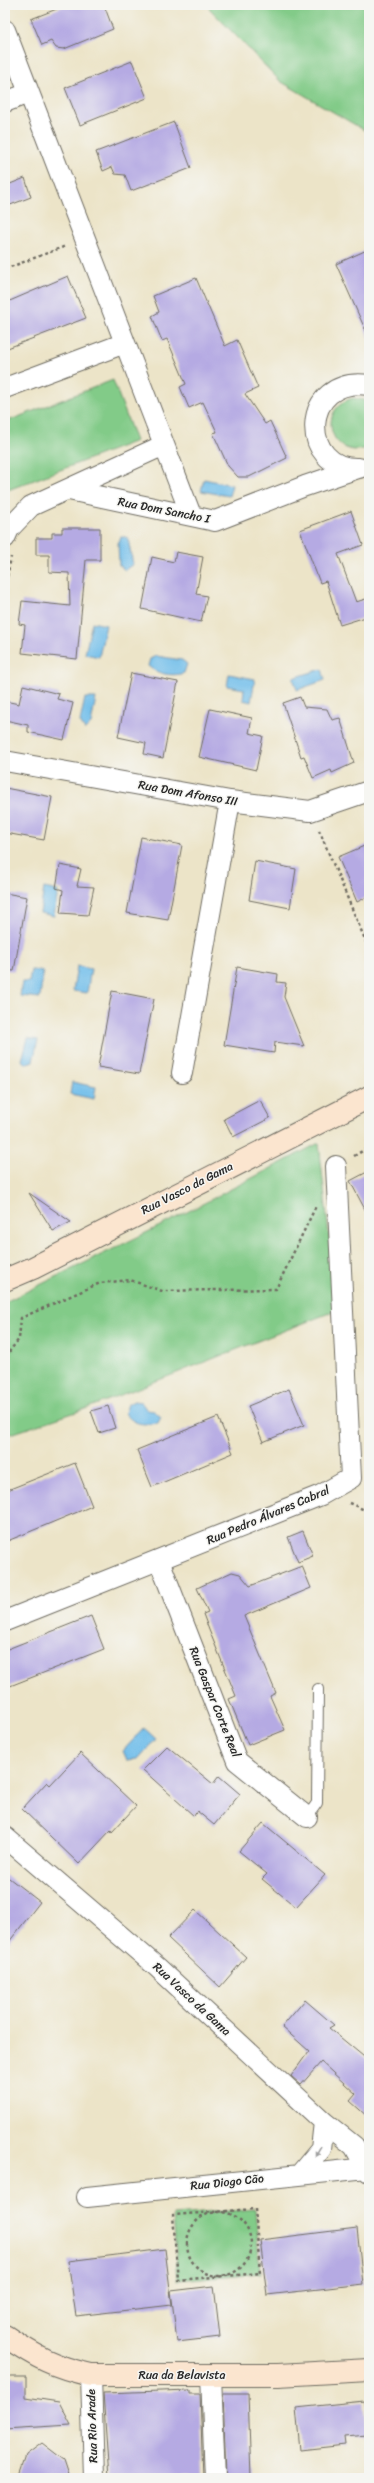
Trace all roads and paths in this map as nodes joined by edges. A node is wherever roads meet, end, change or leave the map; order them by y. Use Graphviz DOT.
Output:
graph roads {
  1 [pos="5,30"];
  2 [pos="29,93"];
  3 [pos="5,102"];
  4 [pos="85,239"];
  5 [pos="5,269"];
  6 [pos="125,343"];
  7 [pos="369,385"];
  8 [pos="5,388"];
  9 [pos="164,445"];
  10 [pos="322,451"];
  11 [pos="364,467"];
  12 [pos="305,486"];
  13 [pos="69,490"];
  14 [pos="190,515"];
  15 [pos="5,538"];
  16 [pos="5,761"];
  17 [pos="369,791"];
  18 [pos="230,801"];
  19 [pos="316,822"];
  20 [pos="369,949"];
  21 [pos="182,1073"];
  22 [pos="369,1097"];
  23 [pos="336,1166"];
  24 [pos="319,1200"];
  25 [pos="5,1280"];
  26 [pos="5,1357"];
  27 [pos="159,1560"];
  28 [pos="5,1621"];
  29 [pos="318,1689"];
  30 [pos="307,1817"];
  31 [pos="5,1836"];
  32 [pos="324,2122"];
  33 [pos="368,2170"];
  34 [pos="300,2174"];
  35 [pos="87,2197"];
  36 [pos="217,2212"];
  37 [pos="219,2277"];
  38 [pos="5,2336"];
  39 [pos="369,2370"];
  40 [pos="91,2375"];
  41 [pos="211,2375"];
  42 [pos="94,2478"];
  43 [pos="215,2478"];
  1 -- 2 [label="street"];
  2 -- 3 [label="street"];
  2 -- 4 [label="street"];
  4 -- 5 [label="path"];
  4 -- 6 [label="street"];
  6 -- 8 [label="street"];
  6 -- 9 [label="street"];
  7 -- 10 [label="street"];
  9 -- 13 [label="street"];
  9 -- 14 [label="street"];
  10 -- 11 [label="street, Rua Dom Sancho I"];
  10 -- 12 [label="street"];
  11 -- 12 [label="street, Rua Dom Sancho I"];
  12 -- 14 [label="street, Rua Dom Sancho I"];
  13 -- 14 [label="street, Rua Dom Sancho I"];
  13 -- 15 [label="street"];
  16 -- 18 [label="street, Rua Dom Afonso III"];
  17 -- 18 [label="street, Rua Dom Afonso III"];
  18 -- 21 [label="street"];
  19 -- 20 [label="path"];
  22 -- 25 [label="street, Rua Vasco da Gama"];
  23 -- 27 [label="street, Rua Pedro Álvares Cabral"];
  24 -- 26 [label="path"];
  27 -- 28 [label="street, Rua Pedro Álvares Cabral"];
  27 -- 30 [label="street, Rua Gaspar Corte Real"];
  29 -- 30 [label="lane"];
  31 -- 32 [label="street, Rua Vasco da Gama"];
  32 -- 33 [label="street, Rua Vasco da Gama"];
  32 -- 34 [label="street, one-way"];
  33 -- 34 [label="street, Rua Diogo Cão"];
  34 -- 35 [label="street, Rua Diogo Cão"];
  36 -- 37 [label="path"];
  36 -- 37 [label="path"];
  36 -- 37 [label="path"];
  36 -- 37 [label="path"];
  38 -- 40 [label="street, Rua da Belavista"];
  39 -- 41 [label="street, Rua da Belavista"];
  40 -- 41 [label="street, Rua da Belavista"];
  40 -- 42 [label="street, Rua Rio Arade"];
  41 -- 43 [label="street"];
}
